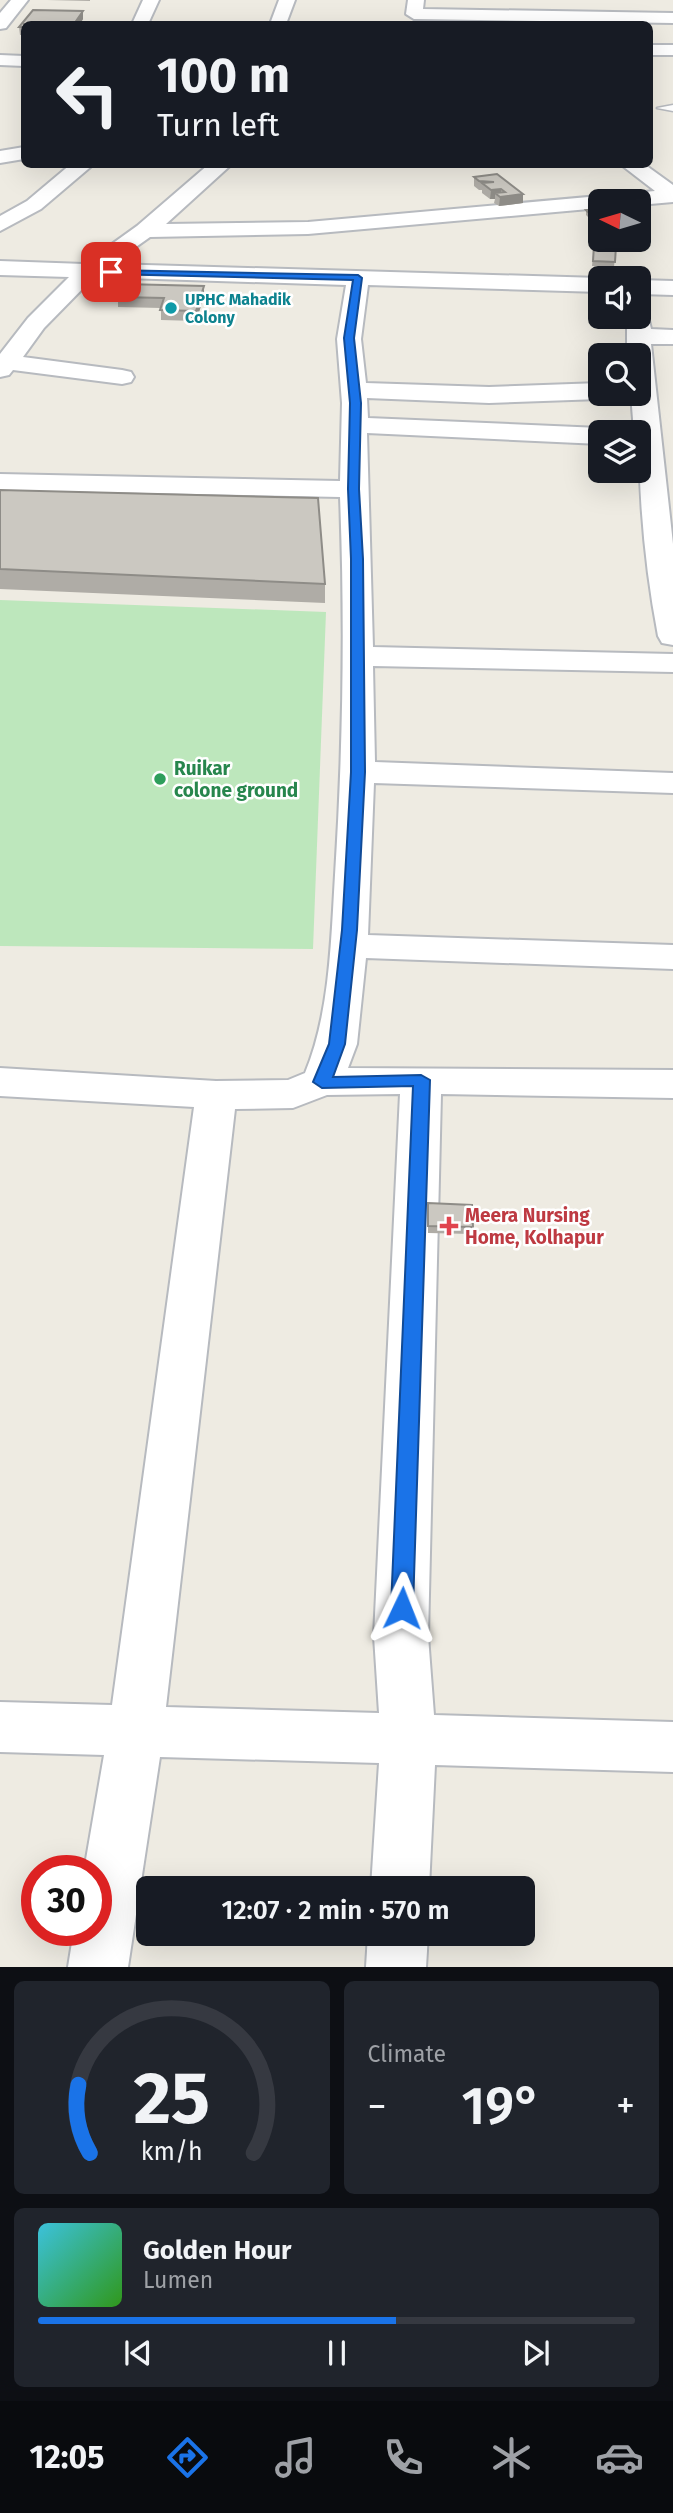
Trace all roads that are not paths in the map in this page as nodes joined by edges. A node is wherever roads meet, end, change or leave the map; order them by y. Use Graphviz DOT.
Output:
graph roads {
  1 [pos="20,0"];
  2 [pos="151,0"];
  3 [pos="287,0"];
  4 [pos="555,8"];
  5 [pos="414,13"];
  6 [pos="673,18"];
  7 [pos="142,21"];
  8 [pos="279,21"];
  9 [pos="0,24"];
  10 [pos="653,50"];
  11 [pos="673,50"];
  12 [pos="0,60"];
  13 [pos="21,61"];
  14 [pos="653,66"];
  15 [pos="673,67"];
  16 [pos="21,154"];
  17 [pos="0,157"];
  18 [pos="80,168"];
  19 [pos="217,168"];
  20 [pos="636,168"];
  21 [pos="673,195"];
  22 [pos="0,197"];
  23 [pos="651,197"];
  24 [pos="588,203"];
  25 [pos="34,205"];
  26 [pos="0,225"];
  27 [pos="145,231"];
  28 [pos="0,268"];
  29 [pos="87,272"];
  30 [pos="358,278"];
  31 [pos="588,285"];
  32 [pos="651,287"];
  33 [pos="673,288"];
  34 [pos="648,329"];
  35 [pos="673,337"];
  36 [pos="3,365"];
  37 [pos="122,377"];
  38 [pos="354,390"];
  39 [pos="588,391"];
  40 [pos="650,406"];
  41 [pos="355,425"];
  42 [pos="588,435"];
  43 [pos="654,438"];
  44 [pos="0,482"];
  45 [pos="353,489"];
  46 [pos="666,537"];
  47 [pos="673,636"];
  48 [pos="358,656"];
  49 [pos="673,663"];
  50 [pos="358,772"];
  51 [pos="673,783"];
  52 [pos="348,946"];
  53 [pos="673,957"];
  54 [pos="421,1080"];
  55 [pos="322,1082"];
  56 [pos="0,1083"];
  57 [pos="673,1084"];
  58 [pos="216,1095"];
  59 [pos="0,1727"];
  60 [pos="136,1731"];
  61 [pos="408,1741"];
  62 [pos="673,1748"];
  63 [pos="401,1876"];
  64 [pos="397,1946"];
  65 [pos="98,1967"];
  66 [pos="396,1967"];
  1 -- 9 [label="street"];
  2 -- 7 [label="street"];
  3 -- 8 [label="street"];
  4 -- 5 [label="street"];
  4 -- 6 [label="street"];
  10 -- 11 [label="street"];
  12 -- 13 [label="street"];
  14 -- 15 [label="street"];
  16 -- 17 [label="street"];
  18 -- 25 [label="street"];
  19 -- 27 [label="street"];
  20 -- 21 [label="street"];
  21 -- 23 [label="street"];
  22 -- 25 [label="street"];
  24 -- 27 [label="street"];
  25 -- 26 [label="street"];
  27 -- 29 [label="street"];
  28 -- 29 [label="street"];
  29 -- 30 [label="street"];
  29 -- 36 [label="street"];
  30 -- 31 [label="street"];
  30 -- 38 [label="street"];
  32 -- 33 [label="street"];
  34 -- 35 [label="street"];
  36 -- 37 [label="street"];
  38 -- 39 [label="street"];
  38 -- 41 [label="street"];
  40 -- 43 [label="street"];
  41 -- 42 [label="street"];
  41 -- 45 [label="street"];
  43 -- 46 [label="street"];
  44 -- 45 [label="street"];
  45 -- 48 [label="street"];
  46 -- 47 [label="street"];
  48 -- 49 [label="street"];
  48 -- 50 [label="street"];
  50 -- 51 [label="street"];
  50 -- 52 [label="street"];
  52 -- 53 [label="street"];
  52 -- 55 [label="street"];
  54 -- 55 [label="street"];
  54 -- 57 [label="street"];
  54 -- 61 [label="street"];
  55 -- 58 [label="street"];
  56 -- 58 [label="street"];
  58 -- 60 [label="street"];
  59 -- 60 [label="street"];
  60 -- 61 [label="street"];
  60 -- 65 [label="street"];
  61 -- 62 [label="street"];
  61 -- 63 [label="street"];
  64 -- 66 [label="street"];
}
